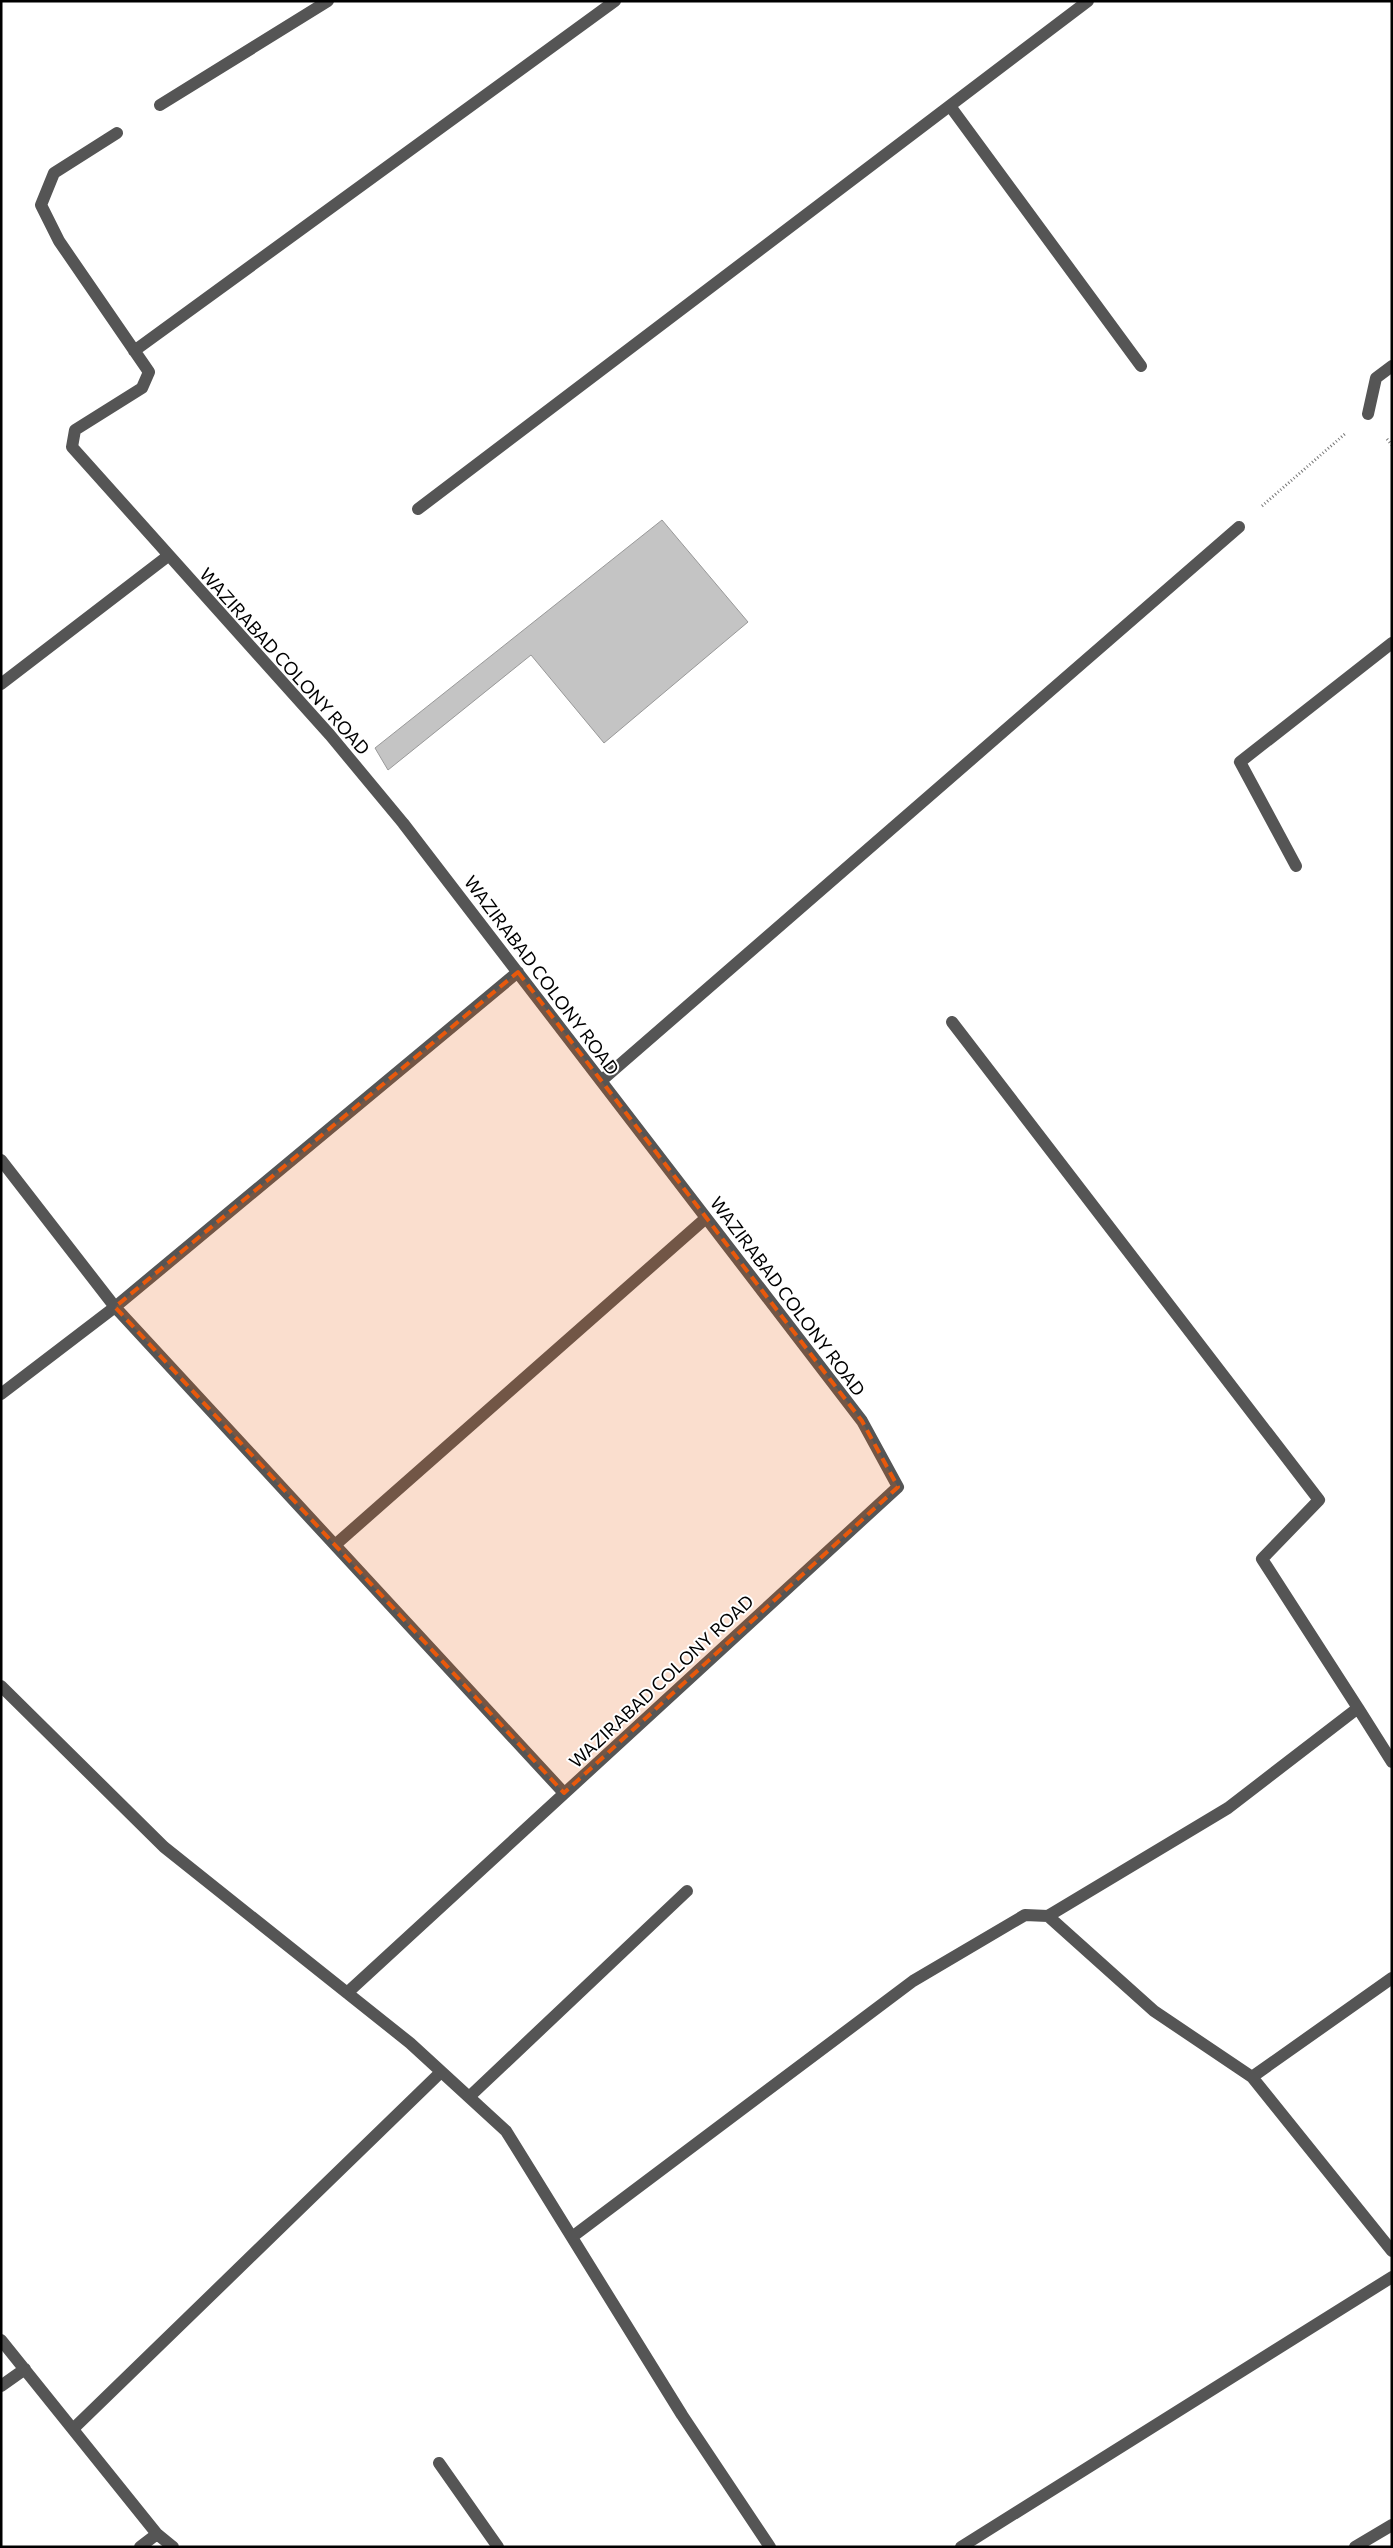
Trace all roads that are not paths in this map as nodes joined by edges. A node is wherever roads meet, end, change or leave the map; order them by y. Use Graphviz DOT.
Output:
graph roads {
  1 [pos="328,1"];
  2 [pos="615,1"];
  3 [pos="1088,1"];
  4 [pos="160,105"];
  5 [pos="950,106"];
  6 [pos="117,133"];
  7 [pos="134,351"];
  8 [pos="1141,366"];
  9 [pos="1392,366"];
  10 [pos="1368,414"];
  11 [pos="418,509"];
  12 [pos="1239,527"];
  13 [pos="168,556"];
  14 [pos="1392,643"];
  15 [pos="1,684"];
  16 [pos="1296,866"];
  17 [pos="518,972"];
  18 [pos="952,1022"];
  19 [pos="601,1080"];
  20 [pos="1,1160"];
  21 [pos="706,1218"];
  22 [pos="115,1307"];
  23 [pos="1,1394"];
  24 [pos="335,1545"];
  25 [pos="1,1686"];
  26 [pos="1358,1708"];
  27 [pos="1392,1762"];
  28 [pos="564,1794"];
  29 [pos="687,1891"];
  30 [pos="1048,1916"];
  31 [pos="1392,1978"];
  32 [pos="347,1993"];
  33 [pos="441,2072"];
  34 [pos="1252,2077"];
  35 [pos="469,2098"];
  36 [pos="572,2238"];
  37 [pos="1392,2252"];
  38 [pos="1392,2277"];
  39 [pos="1,2340"];
  40 [pos="25,2370"];
  41 [pos="1,2386"];
  42 [pos="73,2429"];
  43 [pos="439,2463"];
  44 [pos="1392,2525"];
  45 [pos="157,2534"];
  46 [pos="140,2547"];
  47 [pos="174,2547"];
  48 [pos="498,2547"];
  49 [pos="770,2547"];
  50 [pos="961,2547"];
  51 [pos="1355,2547"];
  1 -- 4 [label="street"];
  2 -- 7 [label="street"];
  3 -- 5 [label="street"];
  5 -- 8 [label="street"];
  5 -- 11 [label="street"];
  6 -- 7 [label="street"];
  7 -- 13 [label="street, WAZIRABAD COLONY ROAD"];
  9 -- 10 [label="street"];
  12 -- 19 [label="street"];
  13 -- 15 [label="street"];
  13 -- 17 [label="street, WAZIRABAD COLONY ROAD"];
  14 -- 16 [label="street"];
  17 -- 19 [label="street, WAZIRABAD COLONY ROAD"];
  17 -- 22 [label="street"];
  18 -- 26 [label="street"];
  19 -- 21 [label="street, WAZIRABAD COLONY ROAD"];
  20 -- 22 [label="street"];
  21 -- 24 [label="street"];
  21 -- 28 [label="street, WAZIRABAD COLONY ROAD"];
  22 -- 23 [label="street"];
  22 -- 24 [label="street"];
  24 -- 28 [label="street"];
  25 -- 32 [label="street"];
  26 -- 27 [label="street"];
  26 -- 30 [label="street"];
  28 -- 32 [label="street, WAZIRABAD COLONY ROAD"];
  29 -- 35 [label="street"];
  30 -- 34 [label="street"];
  30 -- 36 [label="street"];
  31 -- 34 [label="street"];
  32 -- 33 [label="street"];
  33 -- 35 [label="street"];
  33 -- 42 [label="street"];
  34 -- 37 [label="street"];
  35 -- 36 [label="street"];
  36 -- 49 [label="street"];
  38 -- 50 [label="street"];
  39 -- 40 [label="street"];
  40 -- 41 [label="street"];
  40 -- 42 [label="street"];
  42 -- 45 [label="street"];
  43 -- 48 [label="street"];
  44 -- 51 [label="street"];
  45 -- 46 [label="street"];
  45 -- 47 [label="street"];
}
